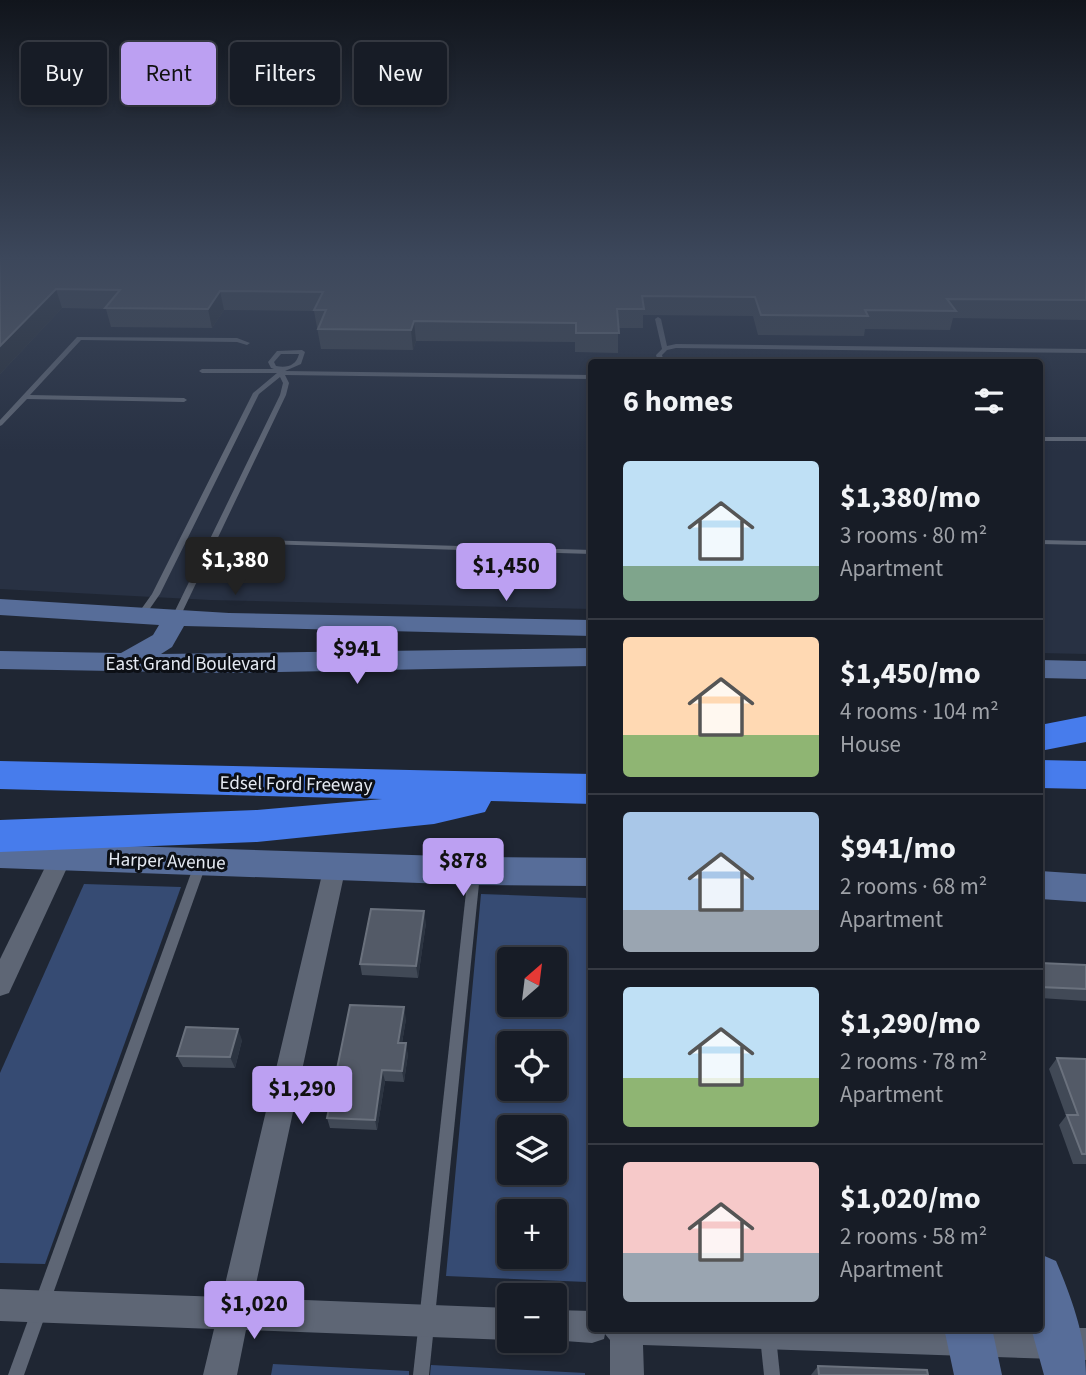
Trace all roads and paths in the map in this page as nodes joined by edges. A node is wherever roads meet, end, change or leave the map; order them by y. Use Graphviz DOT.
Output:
graph roads {
  1 [pos="659,322"];
  2 [pos="247,343"];
  3 [pos="665,349"];
  4 [pos="1086,351"];
  5 [pos="660,359"];
  6 [pos="202,371"];
  7 [pos="282,371"];
  8 [pos="588,377"];
  9 [pos="24,397"];
  10 [pos="184,400"];
  11 [pos="0,424"];
  12 [pos="1043,439"];
  13 [pos="1086,439"];
  14 [pos="264,542"];
  15 [pos="1043,542"];
  16 [pos="1086,543"];
  17 [pos="588,552"];
  18 [pos="0,607"];
  19 [pos="141,615"];
  20 [pos="176,617"];
  21 [pos="292,622"];
  22 [pos="588,628"];
  23 [pos="588,657"];
  24 [pos="0,660"];
  25 [pos="123,663"];
  26 [pos="271,664"];
  27 [pos="1043,669"];
  28 [pos="1086,670"];
  29 [pos="1086,729"];
  30 [pos="1043,737"];
  31 [pos="0,755"];
  32 [pos="588,767"];
  33 [pos="1043,774"];
  34 [pos="0,775"];
  35 [pos="1086,775"];
  36 [pos="540,787"];
  37 [pos="588,789"];
  38 [pos="1043,797"];
  39 [pos="1086,798"];
  40 [pos="0,836"];
  41 [pos="0,855"];
  42 [pos="61,857"];
  43 [pos="201,862"];
  44 [pos="335,866"];
  45 [pos="475,871"];
  46 [pos="588,872"];
  47 [pos="1043,885"];
  48 [pos="1086,889"];
  49 [pos="0,985"];
  50 [pos="1043,1284"];
  51 [pos="0,1305"];
  52 [pos="40,1306"];
  53 [pos="234,1314"];
  54 [pos="427,1321"];
  55 [pos="497,1324"];
  56 [pos="567,1326"];
  57 [pos="588,1327"];
  58 [pos="626,1332"];
  59 [pos="720,1332"];
  60 [pos="767,1334"];
  61 [pos="972,1347"];
  62 [pos="1071,1354"];
  63 [pos="16,1375"];
  64 [pos="220,1375"];
  65 [pos="421,1375"];
  66 [pos="627,1375"];
  67 [pos="772,1375"];
  1 -- 3 [label="lane"];
  2 -- 9 [label="lane"];
  3 -- 4 [label="lane"];
  3 -- 5 [label="lane"];
  6 -- 7 [label="lane"];
  7 -- 7 [label="lane"];
  7 -- 8 [label="lane"];
  7 -- 19 [label="lane"];
  7 -- 20 [label="lane"];
  9 -- 10 [label="lane"];
  9 -- 11 [label="lane"];
  12 -- 13 [label="lane"];
  14 -- 17 [label="lane"];
  15 -- 16 [label="lane"];
  18 -- 19 [label="main road"];
  19 -- 20 [label="main road"];
  20 -- 21 [label="main road"];
  20 -- 25 [label="main road"];
  21 -- 22 [label="main road"];
  21 -- 26 [label="main road"];
  23 -- 26 [label="main road, East Grand Boulevard"];
  24 -- 25 [label="main road, East Grand Boulevard"];
  25 -- 26 [label="main road, East Grand Boulevard"];
  27 -- 28 [label="main road"];
  29 -- 30 [label="highway"];
  31 -- 32 [label="highway, Edsel Ford Freeway"];
  33 -- 35 [label="highway"];
  34 -- 36 [label="highway, Edsel Ford Freeway"];
  36 -- 37 [label="highway, Edsel Ford Freeway"];
  36 -- 40 [label="highway"];
  38 -- 39 [label="highway"];
  41 -- 42 [label="main road, Harper Avenue"];
  42 -- 43 [label="main road, Harper Avenue"];
  42 -- 49 [label="street"];
  43 -- 44 [label="main road, Harper Avenue"];
  43 -- 52 [label="lane"];
  44 -- 45 [label="main road, Harper Avenue"];
  44 -- 53 [label="street"];
  45 -- 46 [label="main road, Harper Avenue"];
  45 -- 54 [label="lane"];
  47 -- 48 [label="main road"];
  50 -- 62 [label="main road"];
  51 -- 52 [label="street"];
  52 -- 53 [label="street"];
  52 -- 63 [label="lane"];
  53 -- 54 [label="street"];
  53 -- 64 [label="street"];
  54 -- 55 [label="street"];
  54 -- 65 [label="lane"];
  56 -- 57 [label="street"];
  58 -- 66 [label="street"];
  59 -- 60 [label="street"];
  60 -- 61 [label="street"];
  60 -- 67 [label="lane"];
  61 -- 62 [label="street"];
}
